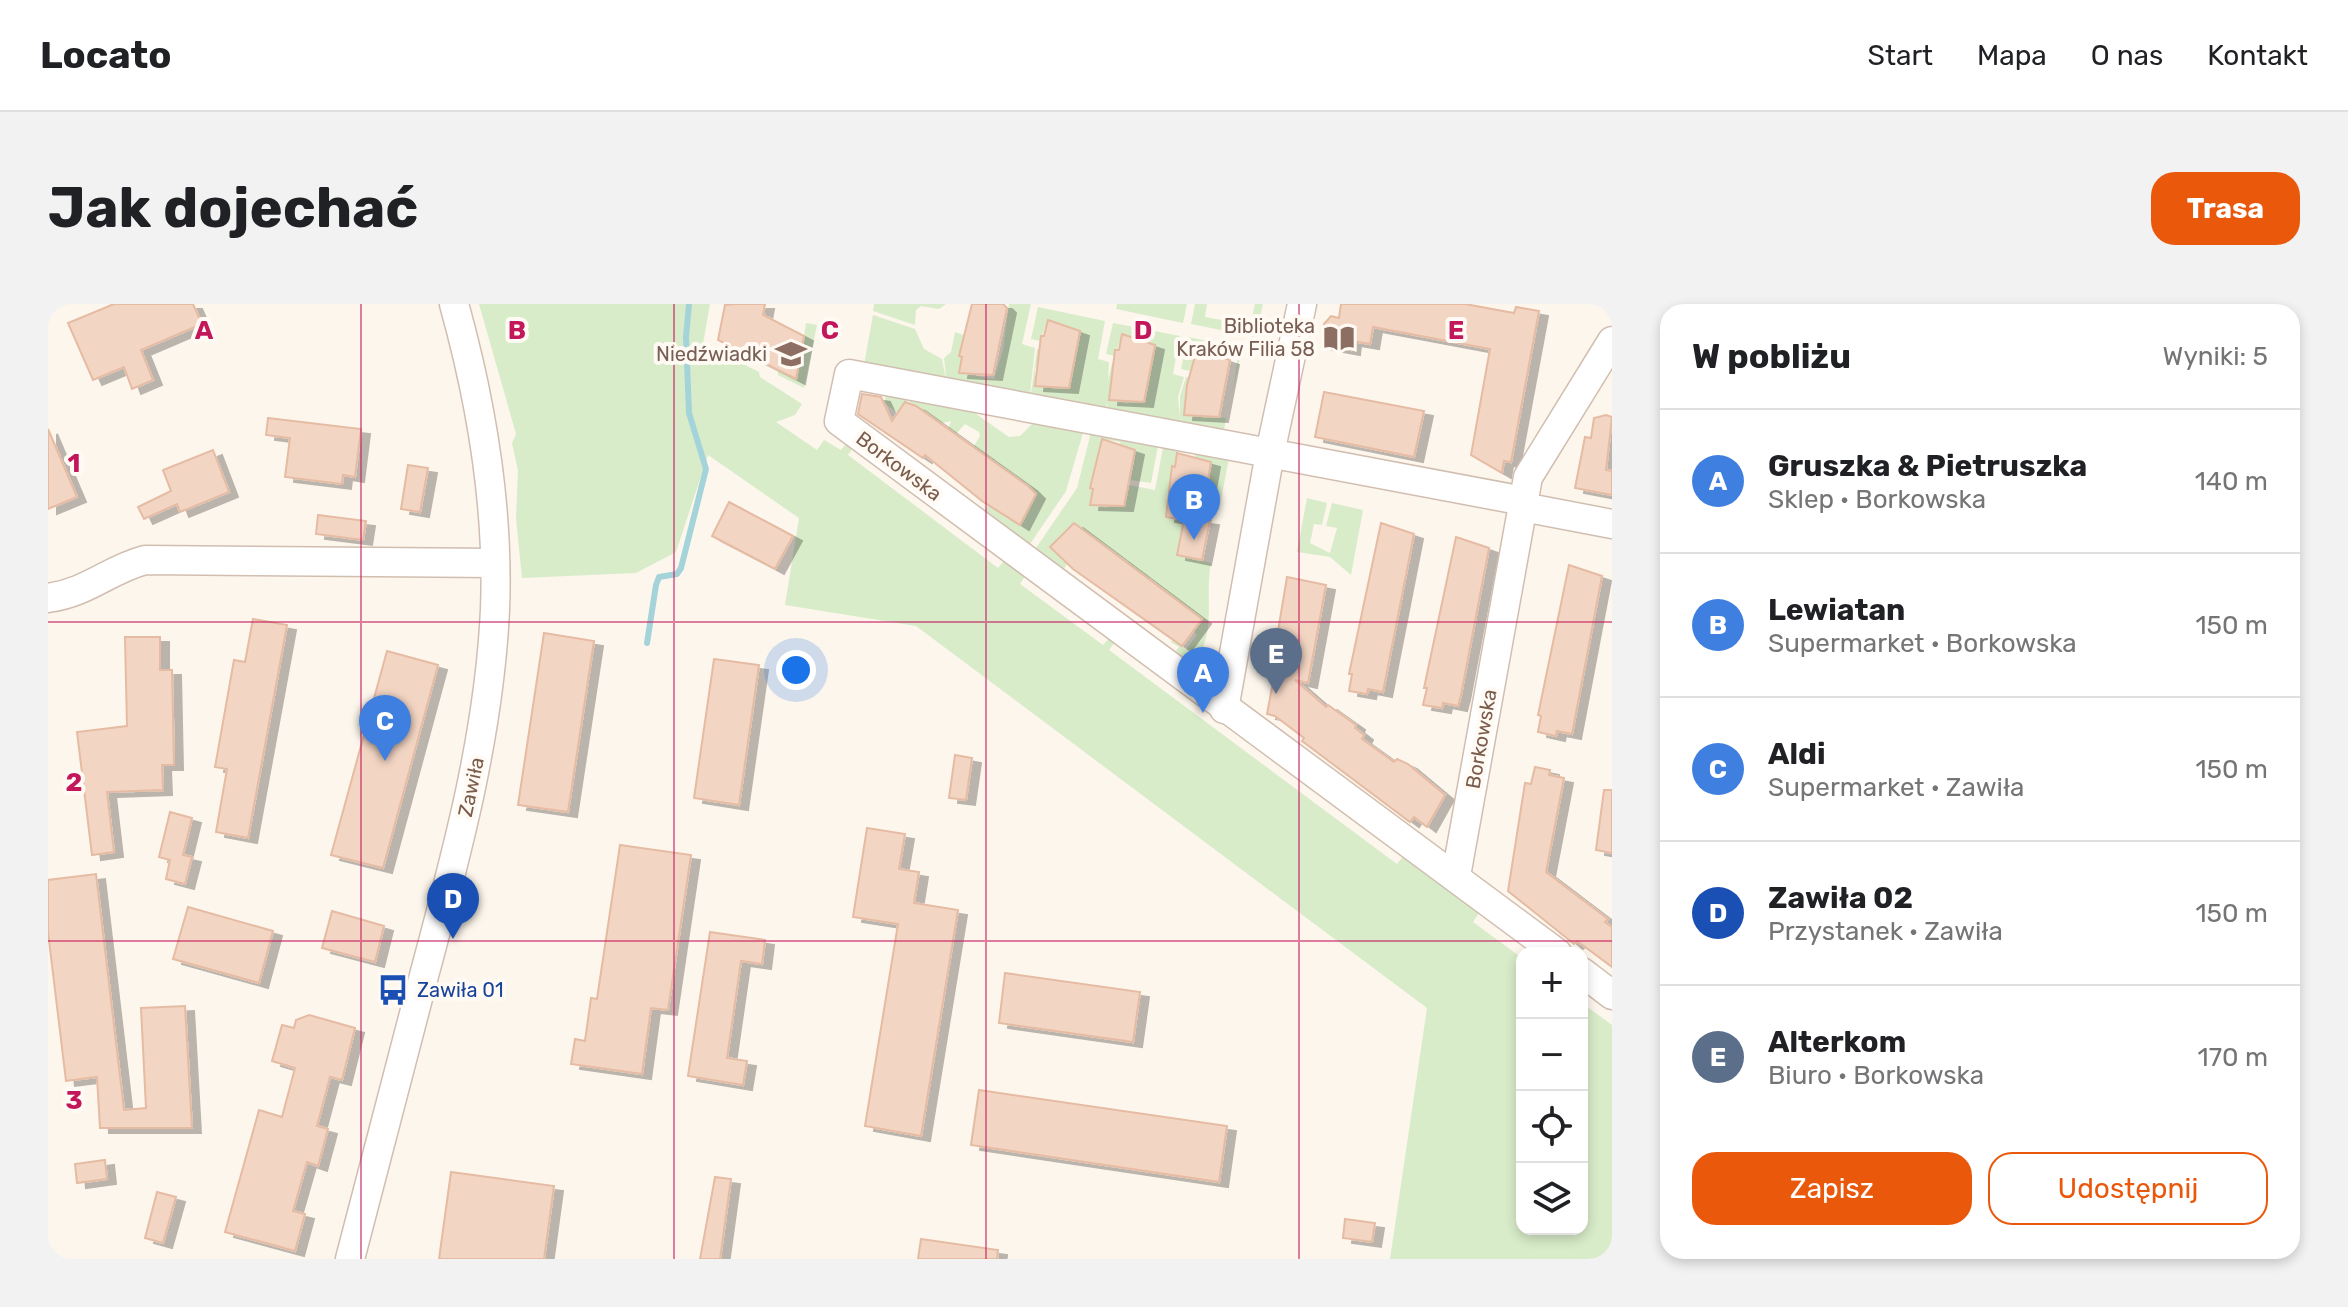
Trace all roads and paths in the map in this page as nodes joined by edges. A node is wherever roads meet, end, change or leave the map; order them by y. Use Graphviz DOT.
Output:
graph roads {
  1 [pos="454,304"];
  2 [pos="1302,304"];
  3 [pos="1612,341"];
  4 [pos="1270,453"];
  5 [pos="1523,504"];
  6 [pos="1612,524"];
  7 [pos="495,563"];
  8 [pos="48,598"];
  9 [pos="1224,709"];
  10 [pos="1456,876"];
  11 [pos="1549,947"];
  12 [pos="1588,977"];
  13 [pos="1612,995"];
  14 [pos="350,1259"];
  1 -- 7 [label="street, Zawiła"];
  2 -- 4 [label="street"];
  3 -- 5 [label="street, Borkowska"];
  4 -- 5 [label="street, Borkowska"];
  4 -- 9 [label="street"];
  4 -- 9 [label="street, Borkowska"];
  5 -- 6 [label="street, Borkowska"];
  5 -- 10 [label="street, Borkowska"];
  7 -- 8 [label="street"];
  7 -- 14 [label="street, Zawiła"];
  9 -- 10 [label="street, Borkowska"];
  10 -- 11 [label="street, Borkowska"];
  12 -- 13 [label="street"];
}
